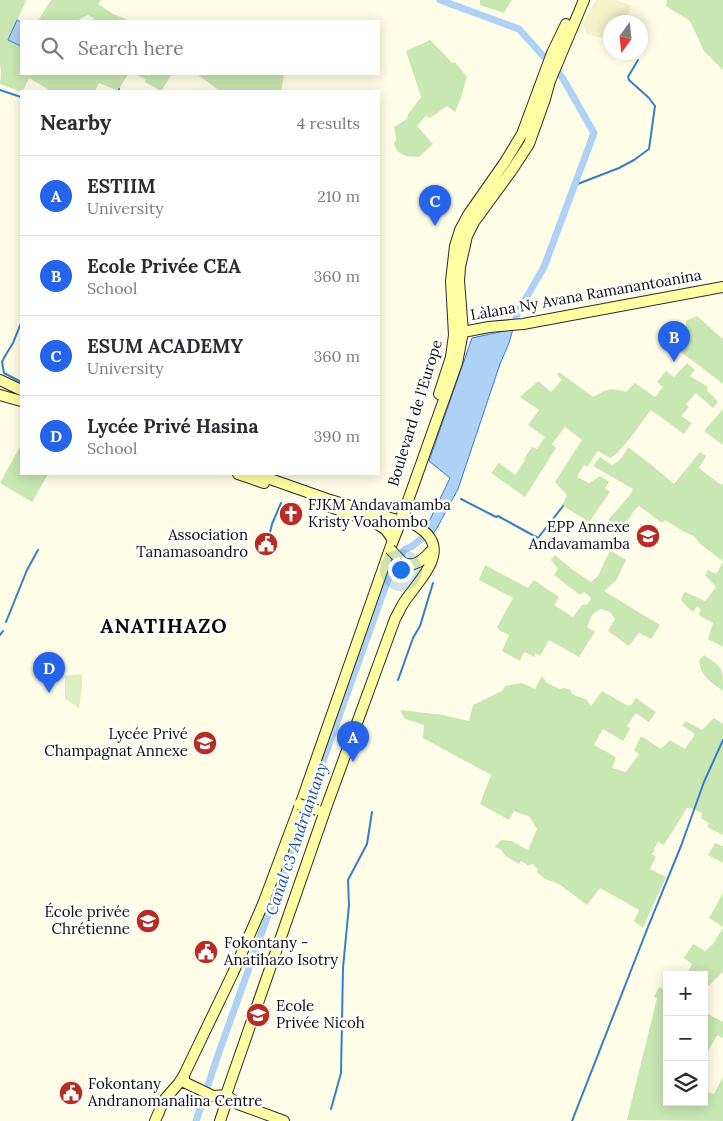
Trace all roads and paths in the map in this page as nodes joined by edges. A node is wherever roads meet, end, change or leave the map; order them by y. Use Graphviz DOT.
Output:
graph roads {
  1 [pos="576,0"];
  2 [pos="584,0"];
  3 [pos="723,287"];
  4 [pos="459,332"];
  5 [pos="0,380"];
  6 [pos="20,390"];
  7 [pos="0,395"];
  8 [pos="20,401"];
  9 [pos="241,475"];
  10 [pos="259,475"];
  11 [pos="401,521"];
  12 [pos="422,528"];
  13 [pos="391,544"];
  14 [pos="434,547"];
  15 [pos="301,800"];
  16 [pos="322,807"];
  17 [pos="181,1079"];
  18 [pos="221,1098"];
  19 [pos="155,1121"];
  20 [pos="220,1121"];
  21 [pos="274,1121"];
  22 [pos="284,1121"];
  1 -- 4 [label="main road, Boulevard de l'Europe"];
  2 -- 4 [label="main road, Boulevard de l'Europe"];
  3 -- 4 [label="main road, Làlana Ny Avana Ramanantoanina"];
  4 -- 11 [label="main road, Boulevard de l'Europe"];
  4 -- 12 [label="main road"];
  5 -- 6 [label="main road"];
  7 -- 8 [label="main road"];
  9 -- 13 [label="main road"];
  10 -- 11 [label="main road"];
  11 -- 12 [label="main road"];
  11 -- 13 [label="main road"];
  12 -- 14 [label="main road"];
  13 -- 14 [label="main road, bridge"];
  13 -- 15 [label="main road"];
  14 -- 16 [label="main road"];
  15 -- 16 [label="main road, bridge"];
  15 -- 17 [label="main road"];
  16 -- 18 [label="main road"];
  17 -- 18 [label="main road"];
  17 -- 19 [label="main road"];
  18 -- 20 [label="main road"];
  18 -- 21 [label="main road"];
  18 -- 22 [label="main road"];
}
